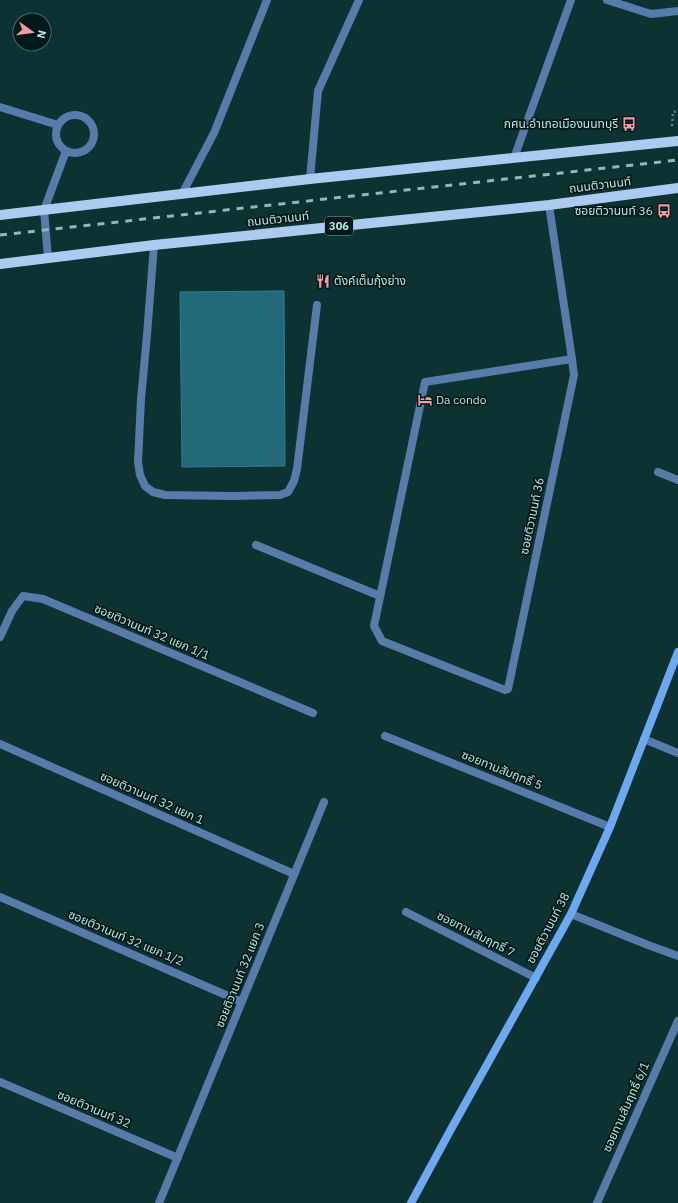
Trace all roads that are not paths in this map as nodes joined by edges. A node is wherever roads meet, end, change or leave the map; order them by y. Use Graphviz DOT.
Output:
graph roads {
  1 [pos="267,0"];
  2 [pos="359,0"];
  3 [pos="571,0"];
  4 [pos="607,0"];
  5 [pos="678,11"];
  6 [pos="0,107"];
  7 [pos="58,125"];
  8 [pos="678,141"];
  9 [pos="66,151"];
  10 [pos="514,158"];
  11 [pos="310,179"];
  12 [pos="678,188"];
  13 [pos="182,194"];
  14 [pos="549,204"];
  15 [pos="44,210"];
  16 [pos="0,215"];
  17 [pos="154,245"];
  18 [pos="48,258"];
  19 [pos="0,264"];
  20 [pos="317,305"];
  21 [pos="572,359"];
  22 [pos="658,472"];
  23 [pos="678,480"];
  24 [pos="256,545"];
  25 [pos="380,596"];
  26 [pos="0,637"];
  27 [pos="678,652"];
  28 [pos="313,713"];
  29 [pos="385,736"];
  30 [pos="644,739"];
  31 [pos="0,744"];
  32 [pos="678,753"];
  33 [pos="324,802"];
  34 [pos="610,827"];
  35 [pos="294,874"];
  36 [pos="0,897"];
  37 [pos="406,912"];
  38 [pos="571,914"];
  39 [pos="678,956"];
  40 [pos="536,978"];
  41 [pos="242,1002"];
  42 [pos="678,1022"];
  43 [pos="0,1082"];
  44 [pos="178,1158"];
  45 [pos="159,1203"];
  46 [pos="411,1203"];
  47 [pos="597,1203"];
  1 -- 13 [label="street"];
  2 -- 11 [label="street"];
  3 -- 10 [label="street"];
  4 -- 5 [label="street"];
  6 -- 7 [label="street"];
  7 -- 9 [label="street"];
  7 -- 9 [label="street"];
  8 -- 10 [label="main road"];
  9 -- 15 [label="street"];
  10 -- 11 [label="main road"];
  11 -- 13 [label="main road"];
  12 -- 14 [label="main road, ถนนติวานนท์ / 306"];
  13 -- 15 [label="main road"];
  14 -- 17 [label="main road, ถนนติวานนท์ / 306"];
  14 -- 21 [label="street, ซอยติวานนท์ 36"];
  15 -- 16 [label="main road"];
  15 -- 18 [label="street"];
  17 -- 18 [label="main road, ถนนติวานนท์ / 306"];
  17 -- 20 [label="street"];
  18 -- 19 [label="main road, ถนนติวานนท์ / 306"];
  21 -- 25 [label="street"];
  21 -- 25 [label="street, ซอยติวานนท์ 36"];
  22 -- 23 [label="street"];
  24 -- 25 [label="street"];
  26 -- 28 [label="street, ซอยติวานนท์ 32 แยก 1/1"];
  27 -- 30 [label="street, ซอยติวานนท์ 38"];
  29 -- 34 [label="street, ซอยทานสัมฤทธิ์ 5"];
  30 -- 32 [label="street"];
  30 -- 34 [label="street, ซอยติวานนท์ 38"];
  31 -- 35 [label="street, ซอยติวานนท์ 32 แยก 1"];
  33 -- 35 [label="street, ซอยติวานนท์ 32 แยก 3"];
  34 -- 38 [label="street, ซอยติวานนท์ 38"];
  35 -- 41 [label="street, ซอยติวานนท์ 32 แยก 3"];
  36 -- 41 [label="street, ซอยติวานนท์ 32 แยก 1/2"];
  37 -- 40 [label="street, ซอยทานสัมฤทธิ์ 7"];
  38 -- 39 [label="street"];
  38 -- 40 [label="street, ซอยติวานนท์ 38"];
  40 -- 46 [label="street, ซอยติวานนท์ 38"];
  41 -- 44 [label="street, ซอยติวานนท์ 32 แยก 3"];
  42 -- 47 [label="street, ซอยทานสัมฤทธิ์ 6/1"];
  43 -- 44 [label="street, ซอยติวานนท์ 32"];
  44 -- 45 [label="street, ซอยติวานนท์ 32 แยก 3"];
}
